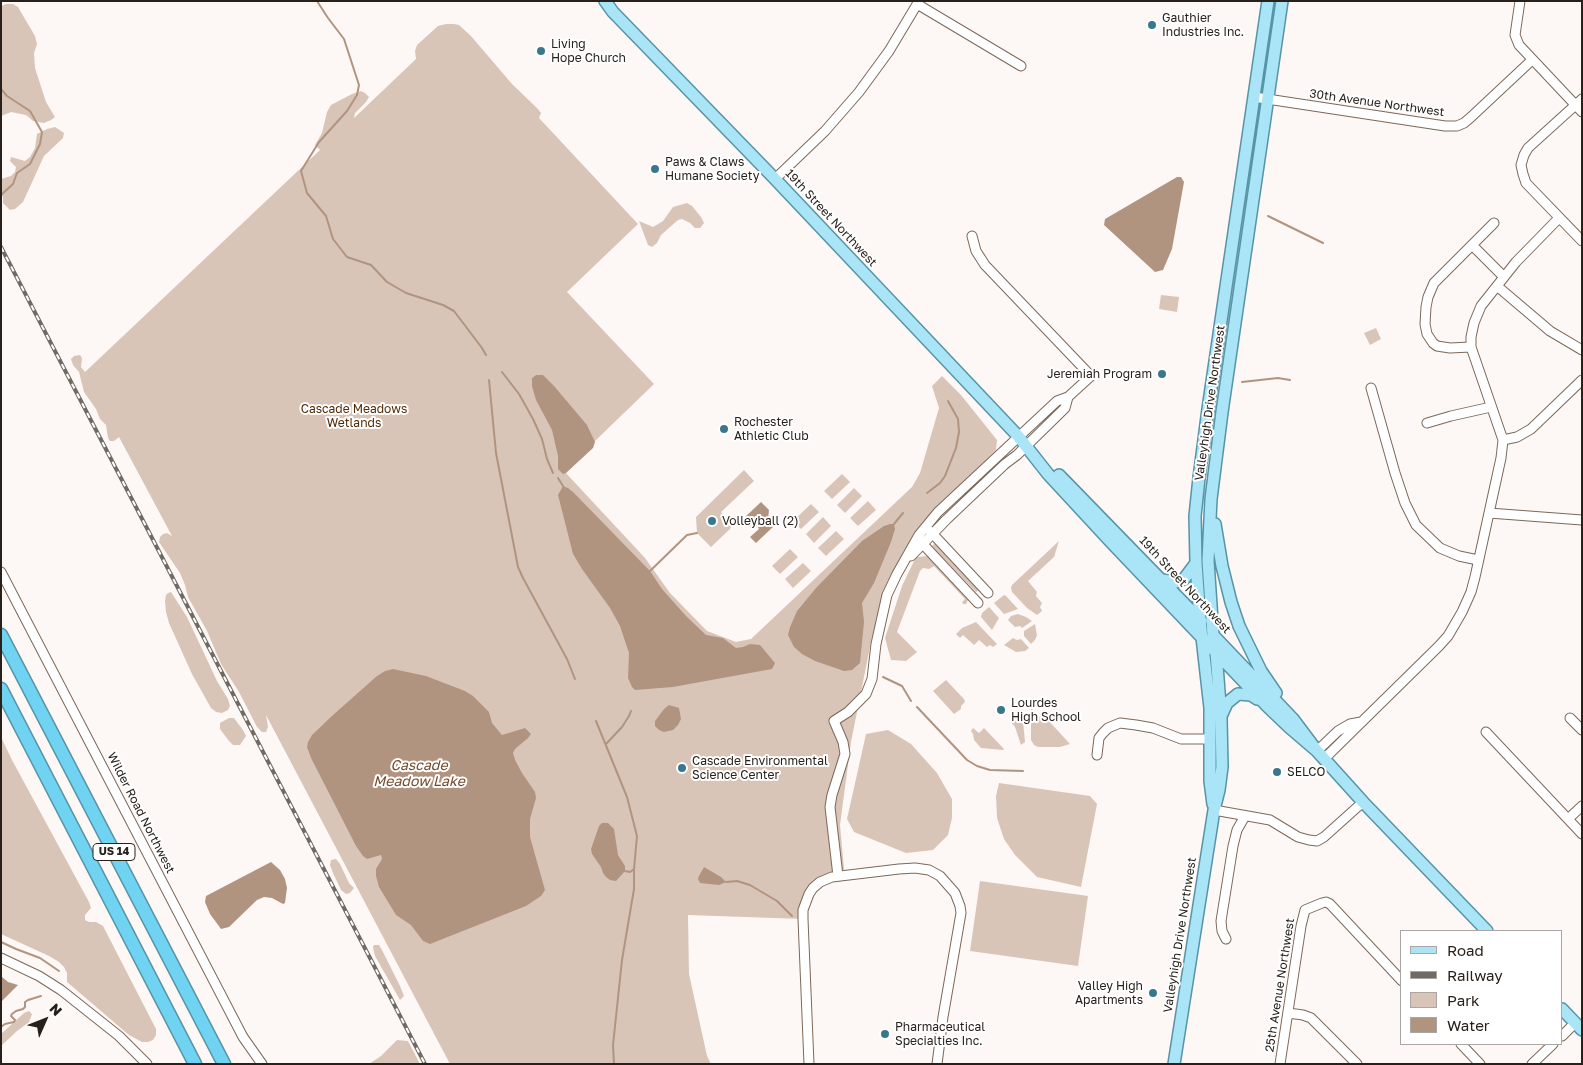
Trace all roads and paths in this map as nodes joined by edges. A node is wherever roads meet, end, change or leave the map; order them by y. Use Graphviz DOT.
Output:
graph roads {
  1 [pos="598,1"];
  2 [pos="605,1"];
  3 [pos="1268,1"];
  4 [pos="1282,1"];
  5 [pos="1520,1"];
  6 [pos="918,3"];
  7 [pos="613,12"];
  8 [pos="1532,60"];
  9 [pos="1021,66"];
  10 [pos="1254,97"];
  11 [pos="1268,99"];
  12 [pos="1580,105"];
  13 [pos="775,179"];
  14 [pos="1559,218"];
  15 [pos="1494,223"];
  16 [pos="972,236"];
  17 [pos="1582,241"];
  18 [pos="1472,245"];
  19 [pos="1504,277"];
  20 [pos="1497,286"];
  21 [pos="1471,347"];
  22 [pos="1582,350"];
  23 [pos="1582,380"];
  24 [pos="1371,388"];
  25 [pos="1491,407"];
  26 [pos="1427,423"];
  27 [pos="1503,440"];
  28 [pos="1022,441"];
  29 [pos="1211,499"];
  30 [pos="1489,514"];
  31 [pos="1582,520"];
  32 [pos="925,527"];
  33 [pos="933,534"];
  34 [pos="920,541"];
  35 [pos="1478,560"];
  36 [pos="1196,563"];
  37 [pos="1,572"];
  38 [pos="1162,580"];
  39 [pos="988,593"];
  40 [pos="978,602"];
  41 [pos="1200,620"];
  42 [pos="2,636"];
  43 [pos="1208,636"];
  44 [pos="1216,652"];
  45 [pos="2,690"];
  46 [pos="1267,706"];
  47 [pos="1221,718"];
  48 [pos="1570,718"];
  49 [pos="1293,719"];
  50 [pos="1582,730"];
  51 [pos="1486,732"];
  52 [pos="1210,739"];
  53 [pos="1097,755"];
  54 [pos="1320,755"];
  55 [pos="1363,802"];
  56 [pos="1582,806"];
  57 [pos="1214,810"];
  58 [pos="1245,816"];
  59 [pos="1568,819"];
  60 [pos="1582,834"];
  61 [pos="838,876"];
  62 [pos="1486,930"];
  63 [pos="1226,939"];
  64 [pos="1,958"];
  65 [pos="1400,979"];
  66 [pos="1563,1010"];
  67 [pos="1288,1013"];
  68 [pos="1580,1028"];
  69 [pos="1563,1036"];
  70 [pos="1462,1045"];
  71 [pos="1552,1045"];
  72 [pos="148,1064"];
  73 [pos="195,1064"];
  74 [pos="224,1064"];
  75 [pos="262,1064"];
  76 [pos="810,1064"];
  77 [pos="937,1064"];
  78 [pos="1174,1064"];
  79 [pos="1280,1064"];
  80 [pos="1357,1064"];
  81 [pos="1480,1064"];
  82 [pos="1532,1064"];
  1 -- 7 [label="main road, 19th Street Northwest"];
  2 -- 7 [label="main road, 19th Street Northwest"];
  3 -- 10 [label="main road, Valleyhigh Drive Northwest"];
  4 -- 11 [label="main road, Valleyhigh Drive Northwest"];
  5 -- 8 [label="street"];
  6 -- 9 [label="street"];
  6 -- 13 [label="street"];
  7 -- 13 [label="main road, 19th Street Northwest"];
  8 -- 11 [label="street, 30th Avenue Northwest"];
  8 -- 12 [label="street"];
  10 -- 11 [label="street, 30th Avenue Northwest"];
  10 -- 36 [label="main road, Valleyhigh Drive Northwest"];
  11 -- 29 [label="main road, Valleyhigh Drive Northwest"];
  12 -- 14 [label="street"];
  13 -- 28 [label="main road, 19th Street Northwest"];
  14 -- 17 [label="street"];
  14 -- 19 [label="street"];
  15 -- 18 [label="street"];
  16 -- 28 [label="street"];
  18 -- 19 [label="street"];
  18 -- 21 [label="street"];
  19 -- 20 [label="street"];
  20 -- 21 [label="street"];
  20 -- 22 [label="street"];
  21 -- 25 [label="street"];
  23 -- 27 [label="street"];
  24 -- 35 [label="street"];
  25 -- 26 [label="street"];
  25 -- 27 [label="street"];
  27 -- 30 [label="street"];
  28 -- 32 [label="street"];
  28 -- 33 [label="street"];
  28 -- 38 [label="main road, 19th Street Northwest"];
  28 -- 43 [label="main road, 19th Street Northwest"];
  29 -- 43 [label="main road, Valleyhigh Drive Northwest"];
  29 -- 49 [label="main road"];
  30 -- 31 [label="street"];
  30 -- 35 [label="street"];
  32 -- 33 [label="street"];
  32 -- 34 [label="street"];
  33 -- 34 [label="street"];
  33 -- 39 [label="street"];
  34 -- 40 [label="street"];
  34 -- 61 [label="street"];
  35 -- 54 [label="street"];
  36 -- 38 [label="main road"];
  36 -- 41 [label="main road, Valleyhigh Drive Northwest"];
  37 -- 75 [label="street, Wilder Road Northwest"];
  38 -- 41 [label="main road, 19th Street Northwest"];
  41 -- 43 [label="main road, 19th Street Northwest"];
  42 -- 74 [label="highway, US 14"];
  43 -- 44 [label="main road, Valleyhigh Drive Northwest"];
  43 -- 49 [label="main road, 19th Street Northwest"];
  43 -- 52 [label="main road, Valleyhigh Drive Northwest"];
  44 -- 46 [label="main road, 19th Street Northwest"];
  44 -- 47 [label="main road, Valleyhigh Drive Northwest"];
  45 -- 73 [label="highway, US 14"];
  46 -- 47 [label="main road"];
  46 -- 54 [label="main road, 19th Street Northwest"];
  47 -- 57 [label="main road, Valleyhigh Drive Northwest"];
  48 -- 50 [label="street"];
  49 -- 54 [label="main road, 19th Street Northwest"];
  51 -- 59 [label="street"];
  52 -- 53 [label="street"];
  52 -- 57 [label="main road, Valleyhigh Drive Northwest"];
  54 -- 55 [label="main road, 19th Street Northwest"];
  55 -- 58 [label="street"];
  55 -- 62 [label="main road, 19th Street Northwest"];
  56 -- 59 [label="street"];
  57 -- 58 [label="street"];
  57 -- 78 [label="main road, Valleyhigh Drive Northwest"];
  58 -- 63 [label="street"];
  59 -- 60 [label="street"];
  61 -- 76 [label="street"];
  61 -- 77 [label="street"];
  64 -- 72 [label="street"];
  65 -- 67 [label="street, 25th Avenue Northwest"];
  66 -- 68 [label="main road"];
  67 -- 79 [label="street, 25th Avenue Northwest"];
  67 -- 80 [label="street"];
  68 -- 69 [label="street"];
  70 -- 81 [label="street"];
  71 -- 82 [label="street"];
}
